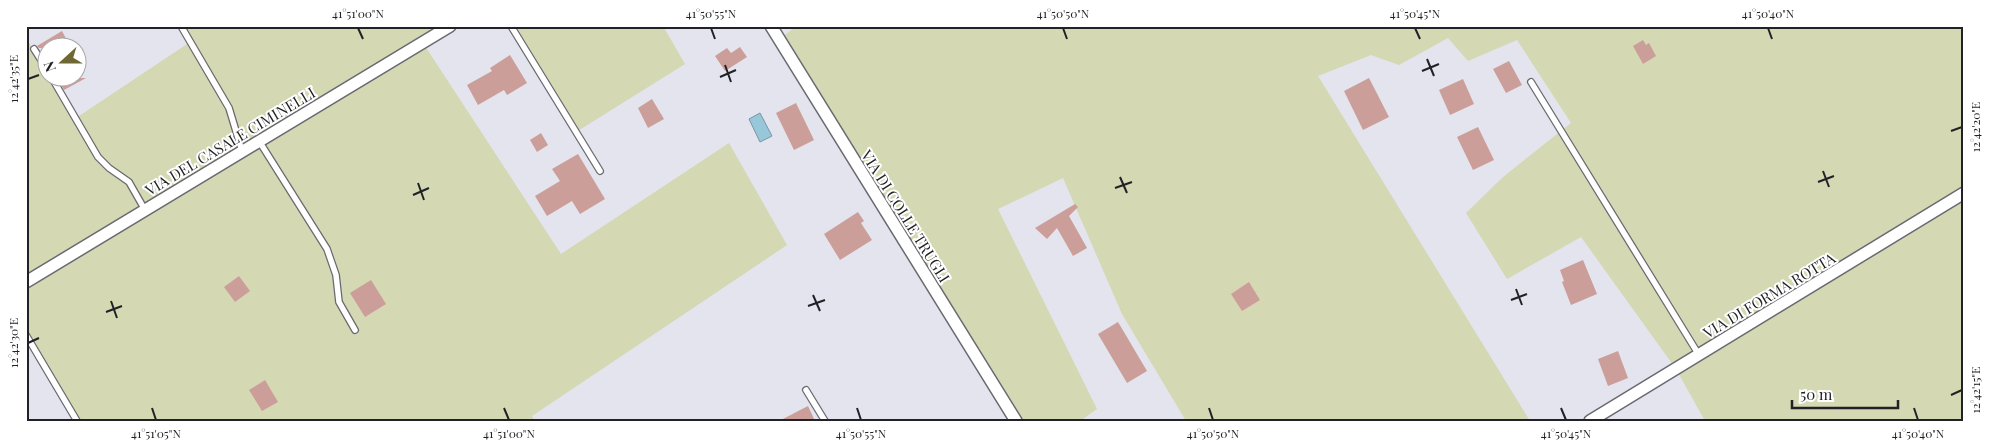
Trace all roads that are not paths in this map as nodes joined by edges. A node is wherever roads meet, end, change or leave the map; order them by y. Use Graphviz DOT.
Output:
graph roads {
  1 [pos="181,26"];
  2 [pos="450,26"];
  3 [pos="511,26"];
  4 [pos="771,26"];
  5 [pos="34,49"];
  6 [pos="38,55"];
  7 [pos="1530,82"];
  8 [pos="58,88"];
  9 [pos="259,141"];
  10 [pos="242,151"];
  11 [pos="600,171"];
  12 [pos="1964,193"];
  13 [pos="145,210"];
  14 [pos="26,282"];
  15 [pos="355,330"];
  16 [pos="26,335"];
  17 [pos="1699,355"];
  18 [pos="806,390"];
  19 [pos="77,421"];
  20 [pos="825,421"];
  21 [pos="1016,421"];
  22 [pos="1590,421"];
  1 -- 10 [label="lane"];
  2 -- 9 [label="street, VIA DEL CASALE CIMINELLI"];
  3 -- 11 [label="lane"];
  4 -- 21 [label="street, VIA DI COLLE TRUGLI"];
  5 -- 6 [label="lane"];
  7 -- 17 [label="lane"];
  8 -- 13 [label="lane"];
  9 -- 10 [label="street, VIA DEL CASALE CIMINELLI"];
  9 -- 15 [label="lane"];
  10 -- 13 [label="street, VIA DEL CASALE CIMINELLI"];
  12 -- 17 [label="street, VIA DI FORMA ROTTA"];
  13 -- 14 [label="street, VIA DEL CASALE CIMINELLI"];
  16 -- 19 [label="lane"];
  17 -- 22 [label="street, VIA DI FORMA ROTTA"];
  18 -- 20 [label="lane"];
}
